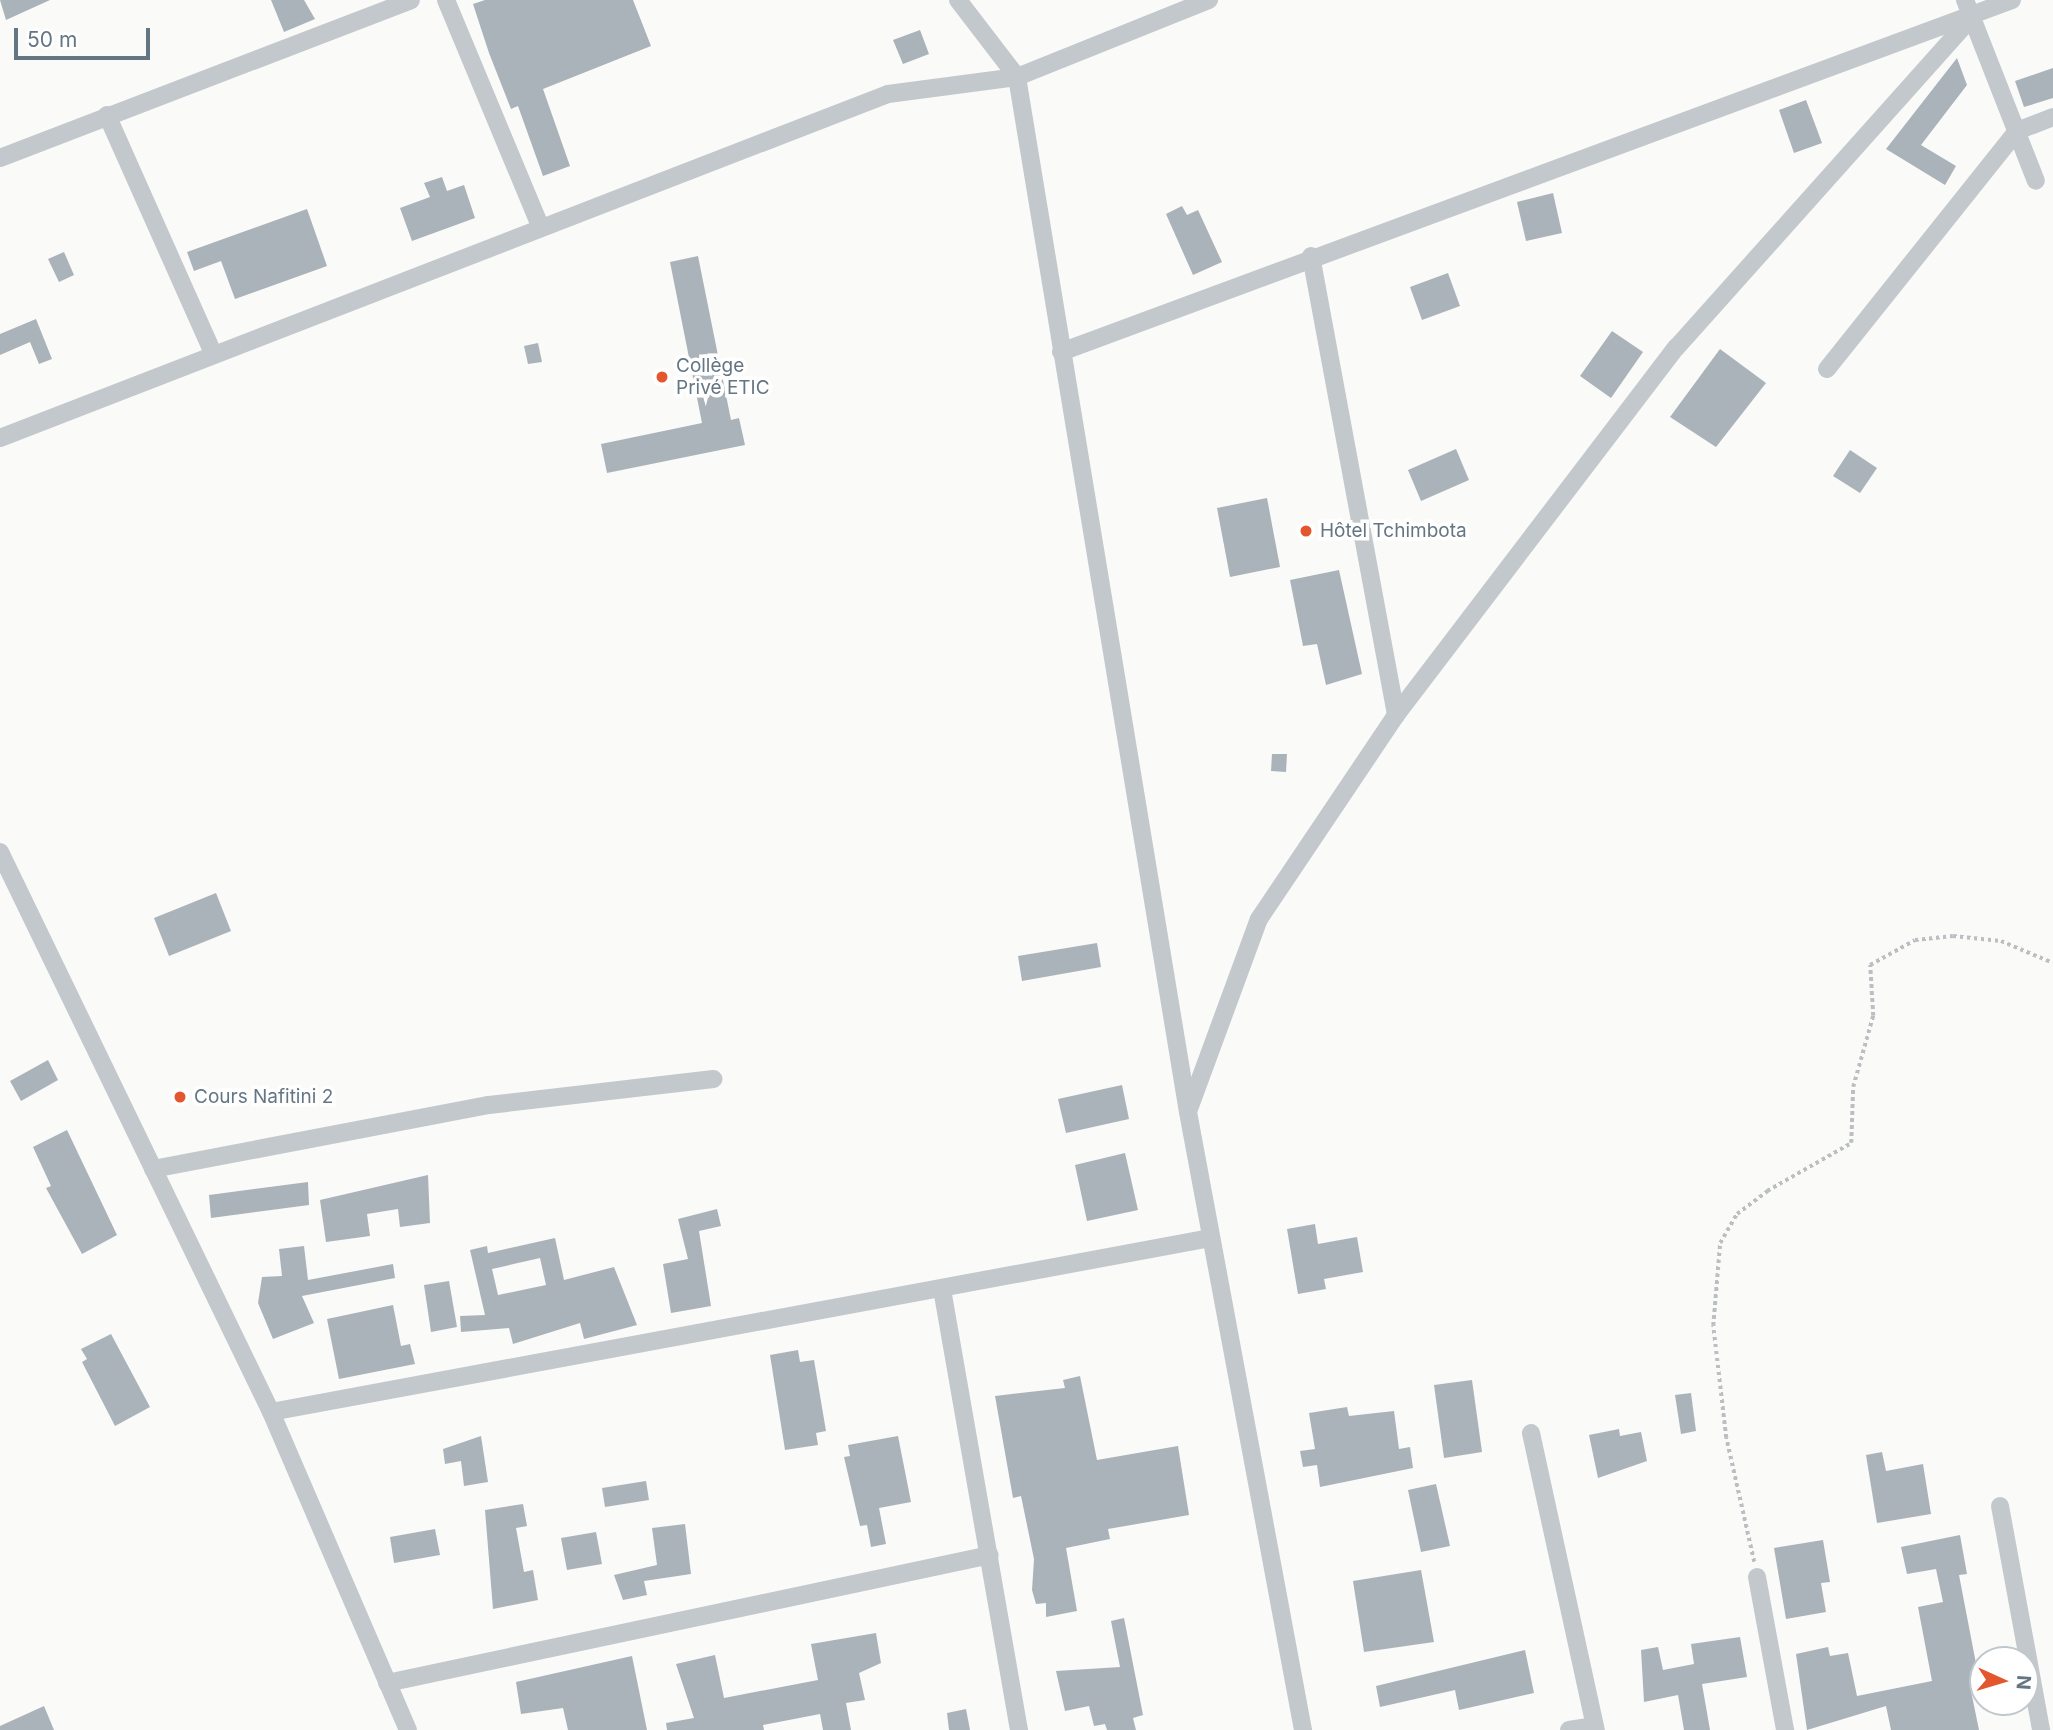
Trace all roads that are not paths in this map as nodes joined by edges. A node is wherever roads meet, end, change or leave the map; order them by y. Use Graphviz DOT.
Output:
graph roads {
  1 [pos="411,0"];
  2 [pos="446,0"];
  3 [pos="958,0"];
  4 [pos="1209,0"];
  5 [pos="2012,0"];
  6 [pos="1969,8"];
  7 [pos="1017,77"];
  8 [pos="107,116"];
  9 [pos="2053,117"];
  10 [pos="2017,131"];
  11 [pos="0,158"];
  12 [pos="2036,181"];
  13 [pos="541,228"];
  14 [pos="1311,256"];
  15 [pos="1061,352"];
  16 [pos="213,353"];
  17 [pos="1827,369"];
  18 [pos="0,439"];
  19 [pos="1396,715"];
  20 [pos="0,852"];
  21 [pos="714,1079"];
  22 [pos="1188,1112"];
  23 [pos="153,1168"];
  24 [pos="1211,1238"];
  25 [pos="942,1289"];
  26 [pos="271,1412"];
  27 [pos="1531,1433"];
  28 [pos="2000,1506"];
  29 [pos="990,1555"];
  30 [pos="1757,1577"];
  31 [pos="387,1684"];
  32 [pos="1595,1728"];
  33 [pos="408,1730"];
  34 [pos="1018,1730"];
  35 [pos="1303,1730"];
  36 [pos="1569,1730"];
  37 [pos="1785,1730"];
  38 [pos="2041,1730"];
  1 -- 8 [label="street"];
  2 -- 13 [label="street"];
  3 -- 7 [label="street"];
  4 -- 7 [label="street"];
  5 -- 6 [label="street"];
  6 -- 10 [label="street"];
  6 -- 14 [label="street"];
  6 -- 19 [label="street"];
  7 -- 13 [label="street"];
  7 -- 15 [label="street"];
  8 -- 11 [label="street"];
  8 -- 16 [label="street"];
  9 -- 10 [label="street"];
  10 -- 12 [label="street"];
  10 -- 17 [label="street"];
  13 -- 16 [label="street"];
  14 -- 15 [label="street"];
  14 -- 19 [label="street"];
  15 -- 22 [label="street"];
  16 -- 18 [label="street"];
  19 -- 22 [label="street"];
  20 -- 23 [label="street"];
  21 -- 23 [label="street"];
  22 -- 24 [label="street"];
  23 -- 26 [label="street"];
  24 -- 25 [label="street"];
  24 -- 35 [label="street"];
  25 -- 26 [label="street"];
  25 -- 29 [label="street"];
  26 -- 31 [label="street"];
  27 -- 32 [label="street"];
  28 -- 38 [label="street"];
  29 -- 31 [label="street"];
  29 -- 34 [label="street"];
  30 -- 37 [label="street"];
  31 -- 33 [label="street"];
  32 -- 36 [label="street"];
}
